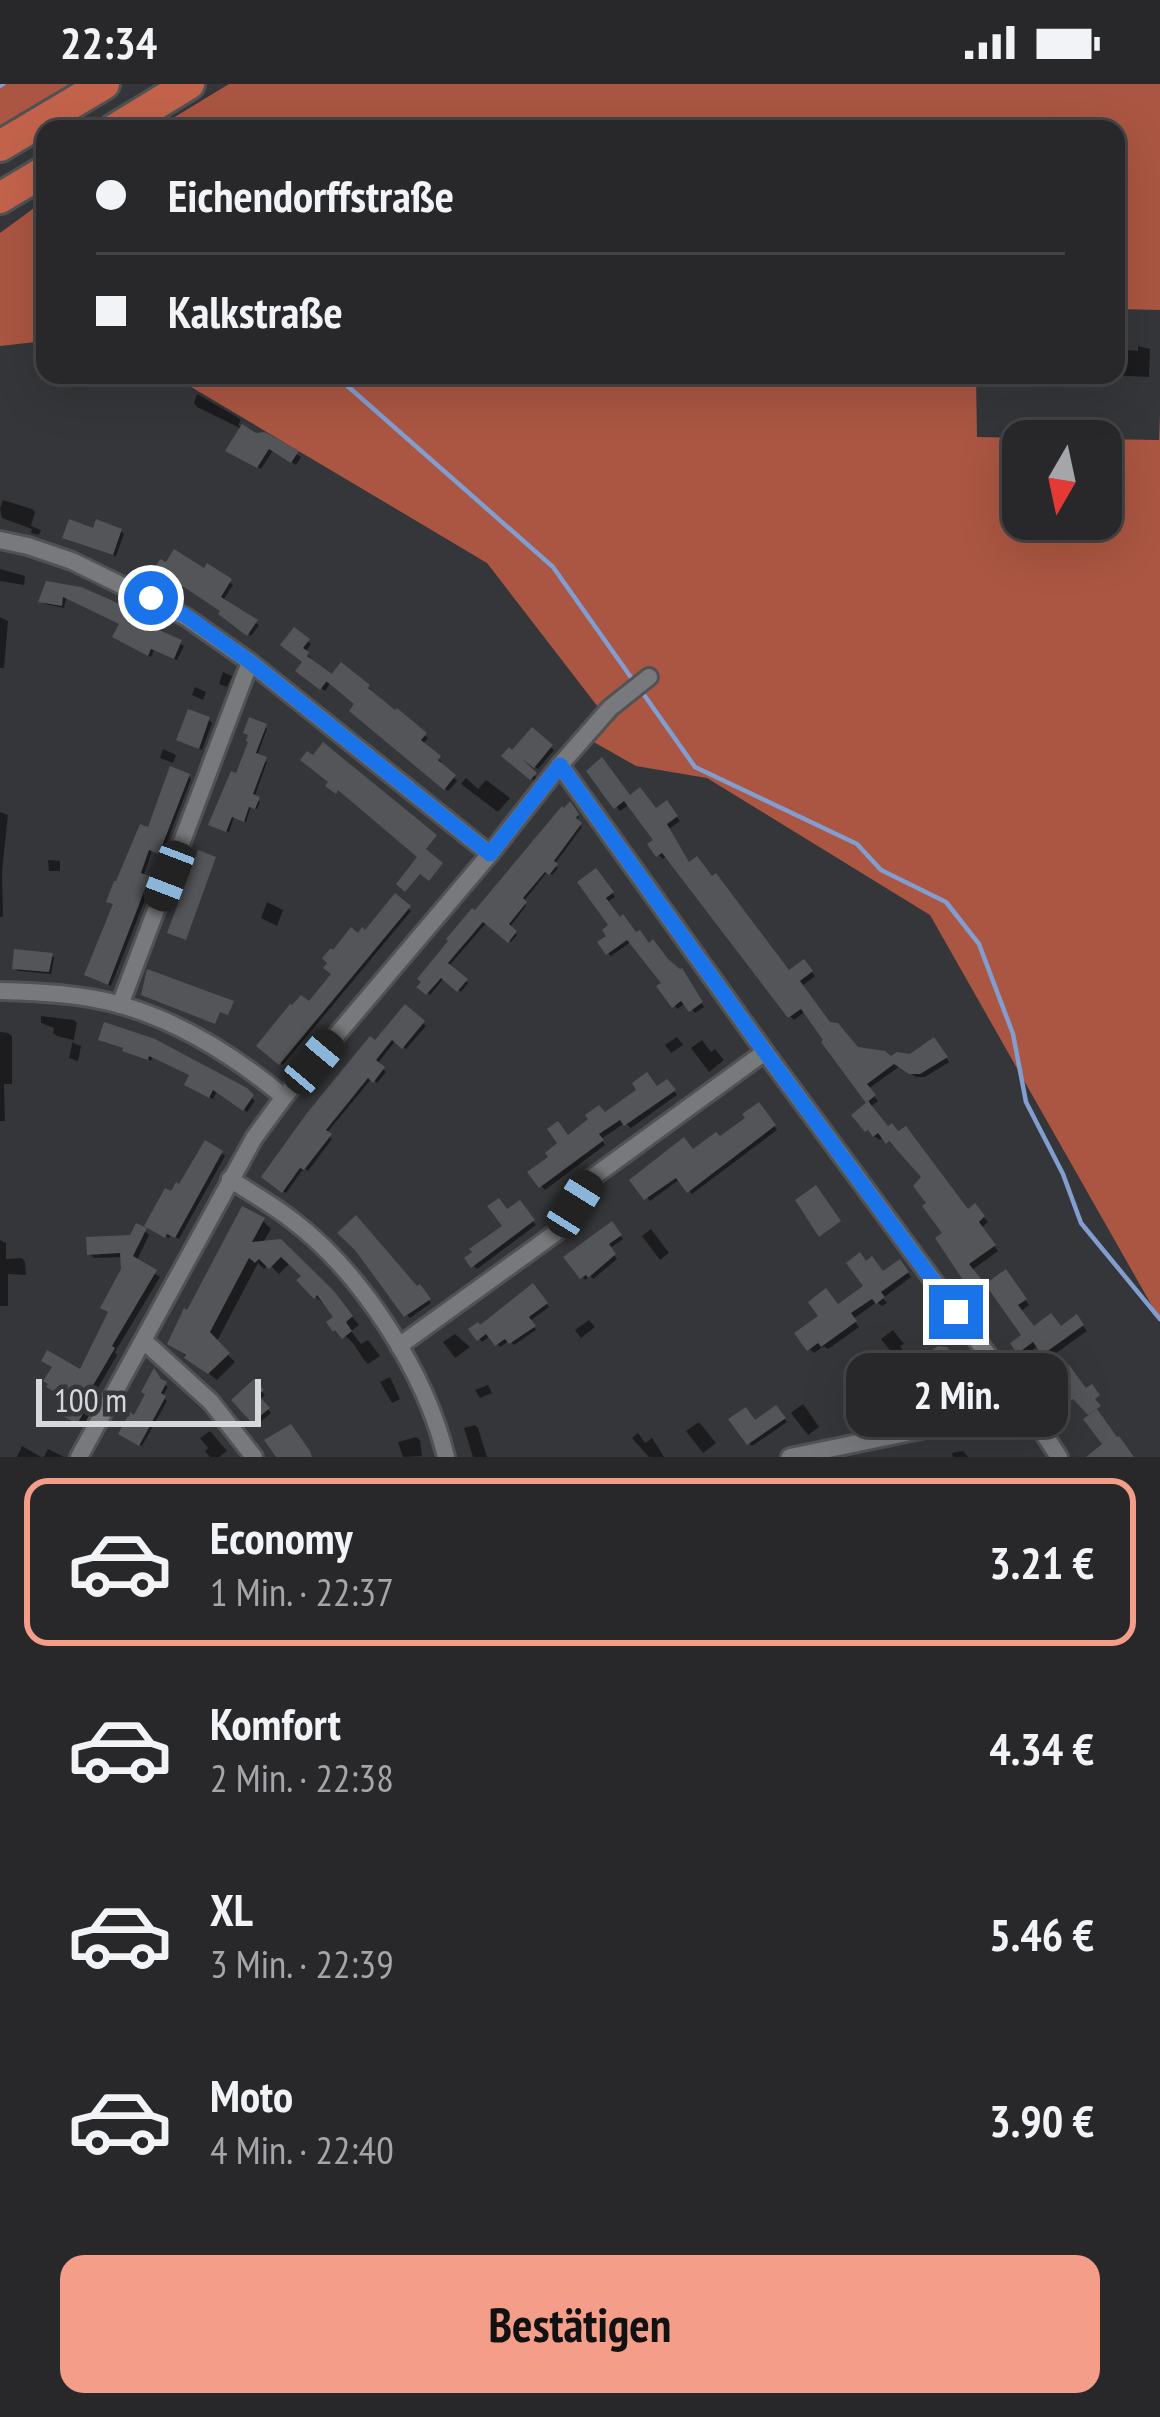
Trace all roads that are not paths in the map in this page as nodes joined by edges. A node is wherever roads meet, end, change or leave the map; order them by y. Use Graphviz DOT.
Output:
graph roads {
  1 [pos="104,84"];
  2 [pos="189,84"];
  3 [pos="44,120"];
  4 [pos="130,120"];
  5 [pos="36,125"];
  6 [pos="0,146"];
  7 [pos="36,176"];
  8 [pos="0,198"];
  9 [pos="0,540"];
  10 [pos="250,662"];
  11 [pos="650,677"];
  12 [pos="560,765"];
  13 [pos="490,854"];
  14 [pos="0,991"];
  15 [pos="120,1005"];
  16 [pos="765,1052"];
  17 [pos="284,1097"];
  18 [pos="230,1180"];
  19 [pos="144,1341"];
  20 [pos="400,1346"];
  21 [pos="1027,1408"];
  22 [pos="79,1457"];
  23 [pos="254,1457"];
  24 [pos="446,1457"];
  25 [pos="790,1457"];
  26 [pos="1059,1457"];
  1 -- 3 [label="highway"];
  2 -- 4 [label="highway"];
  5 -- 6 [label="highway"];
  7 -- 8 [label="highway"];
  9 -- 10 [label="street"];
  10 -- 13 [label="street"];
  10 -- 15 [label="street"];
  11 -- 12 [label="street"];
  12 -- 13 [label="street"];
  12 -- 16 [label="street"];
  13 -- 17 [label="street"];
  14 -- 15 [label="street"];
  15 -- 17 [label="street"];
  16 -- 20 [label="street"];
  16 -- 21 [label="street"];
  17 -- 18 [label="street"];
  18 -- 19 [label="street"];
  18 -- 20 [label="street"];
  19 -- 22 [label="street"];
  19 -- 23 [label="street"];
  20 -- 24 [label="street"];
  21 -- 25 [label="street"];
  21 -- 26 [label="street"];
}
